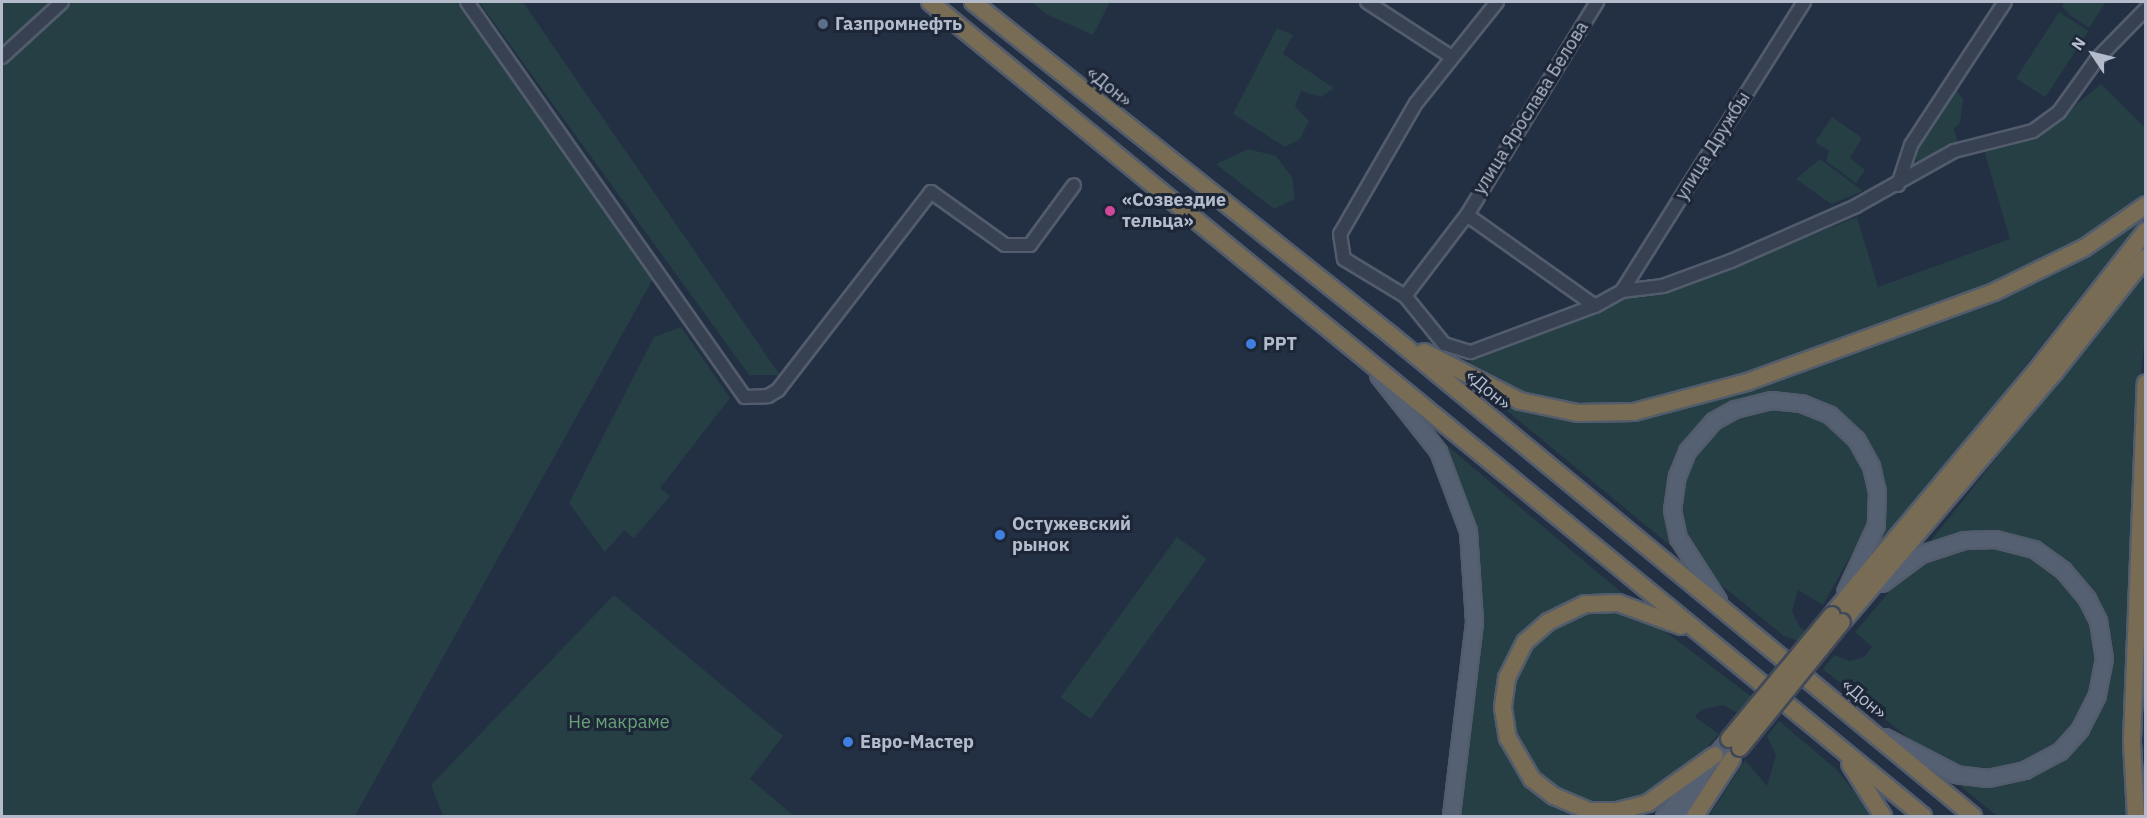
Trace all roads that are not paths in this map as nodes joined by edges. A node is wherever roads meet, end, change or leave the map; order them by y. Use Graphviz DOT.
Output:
graph roads {
  1 [pos="62,2"];
  2 [pos="467,2"];
  3 [pos="930,2"];
  4 [pos="973,2"];
  5 [pos="1367,2"];
  6 [pos="1497,2"];
  7 [pos="1597,2"];
  8 [pos="1804,2"];
  9 [pos="2005,2"];
  10 [pos="2145,9"];
  11 [pos="1450,56"];
  12 [pos="2,57"];
  13 [pos="1074,185"];
  14 [pos="1898,185"];
  15 [pos="2145,205"];
  16 [pos="1467,214"];
  17 [pos="2145,231"];
  18 [pos="2145,257"];
  19 [pos="1622,291"];
  20 [pos="1405,296"];
  21 [pos="1595,306"];
  22 [pos="1392,336"];
  23 [pos="1359,352"];
  24 [pos="2145,383"];
  25 [pos="1729,614"];
  26 [pos="1837,619"];
  27 [pos="1706,640"];
  28 [pos="1863,725"];
  29 [pos="1729,750"];
  30 [pos="1842,753"];
  31 [pos="1451,816"];
  32 [pos="1664,816"];
  33 [pos="1681,816"];
  34 [pos="1695,816"];
  35 [pos="1883,816"];
  36 [pos="1923,816"];
  37 [pos="1972,816"];
  38 [pos="2136,816"];
  1 -- 12 [label="street"];
  2 -- 13 [label="street"];
  3 -- 23 [label="highway"];
  4 -- 22 [label="highway, «Дон»"];
  5 -- 11 [label="street"];
  6 -- 11 [label="street"];
  7 -- 16 [label="street, улица Ярослава Белова"];
  8 -- 19 [label="street, улица Дружбы"];
  9 -- 14 [label="street"];
  10 -- 14 [label="street"];
  11 -- 20 [label="street"];
  14 -- 19 [label="street"];
  15 -- 22 [label="highway"];
  16 -- 20 [label="street, улица Ярослава Белова"];
  16 -- 21 [label="street"];
  17 -- 26 [label="highway"];
  18 -- 26 [label="highway"];
  19 -- 21 [label="street"];
  20 -- 21 [label="street"];
  22 -- 25 [label="highway, «Дон»"];
  23 -- 27 [label="highway"];
  23 -- 31 [label="main road"];
  24 -- 38 [label="highway"];
  25 -- 26 [label="main road"];
  25 -- 28 [label="highway, «Дон»"];
  26 -- 28 [label="main road"];
  26 -- 29 [label="highway, bridge"];
  27 -- 29 [label="highway"];
  27 -- 30 [label="highway"];
  28 -- 37 [label="highway, «Дон»"];
  29 -- 32 [label="main road"];
  29 -- 33 [label="main road"];
  29 -- 34 [label="highway"];
  30 -- 35 [label="highway"];
  30 -- 36 [label="highway"];
}
